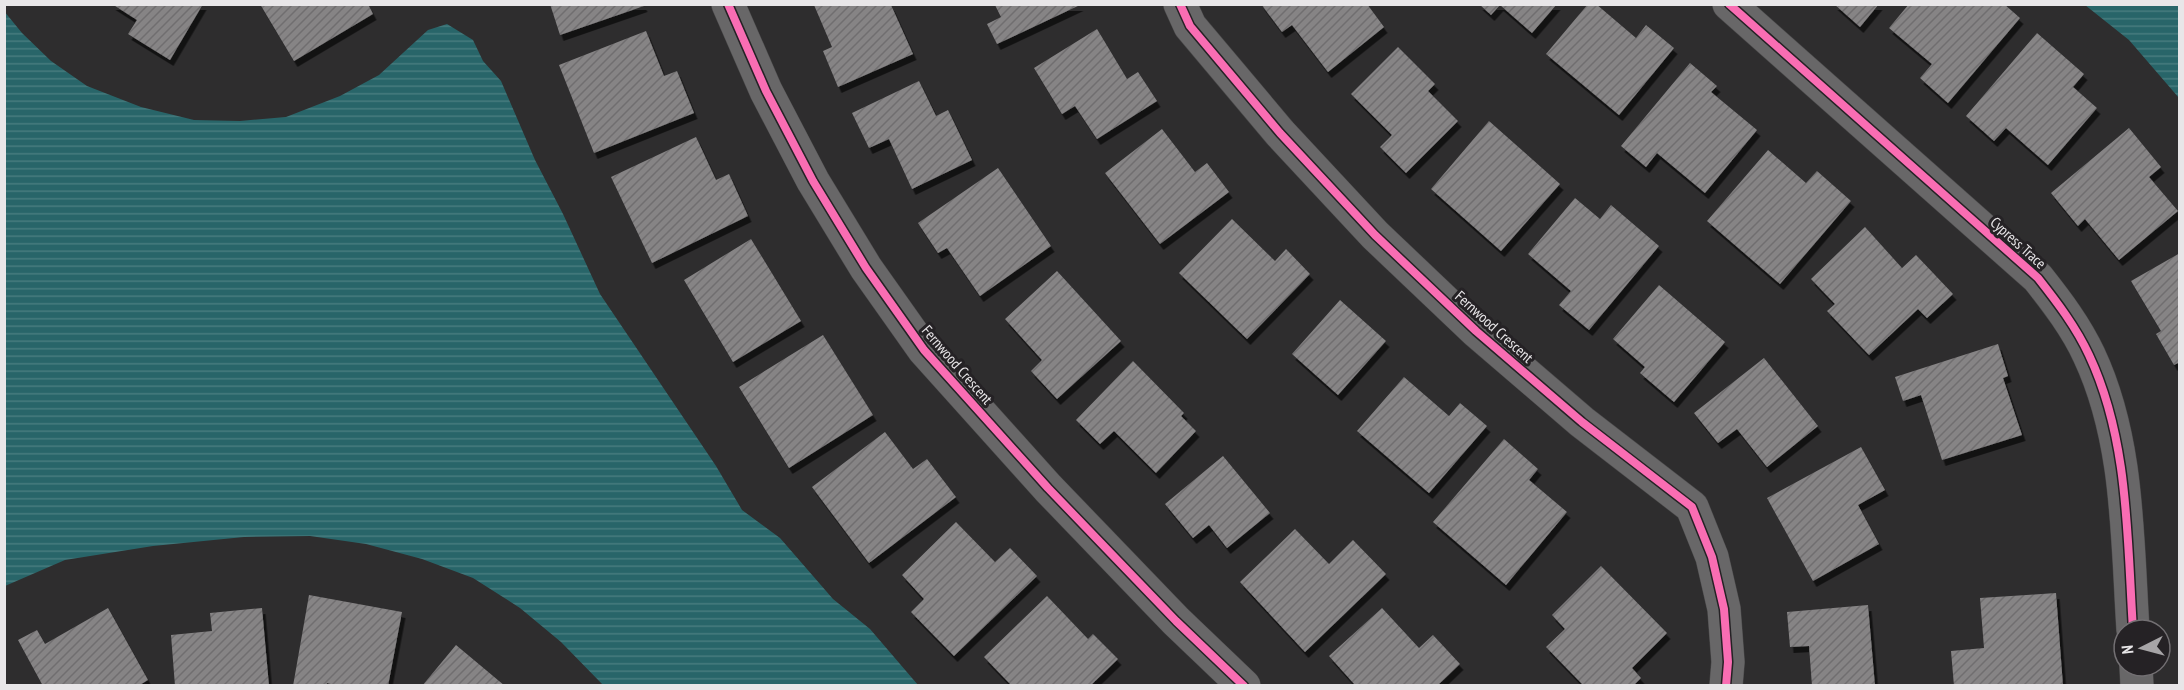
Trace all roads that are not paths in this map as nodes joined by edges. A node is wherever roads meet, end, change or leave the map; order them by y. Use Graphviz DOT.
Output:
graph roads {
  1 [pos="728,4"];
  2 [pos="1180,4"];
  3 [pos="1729,4"];
  4 [pos="2132,618"];
  5 [pos="1244,686"];
  6 [pos="1726,686"];
  1 -- 5 [label="street, Fernwood Crescent"];
  2 -- 6 [label="street, Fernwood Crescent"];
  3 -- 4 [label="street, Cypress Trace"];
}
